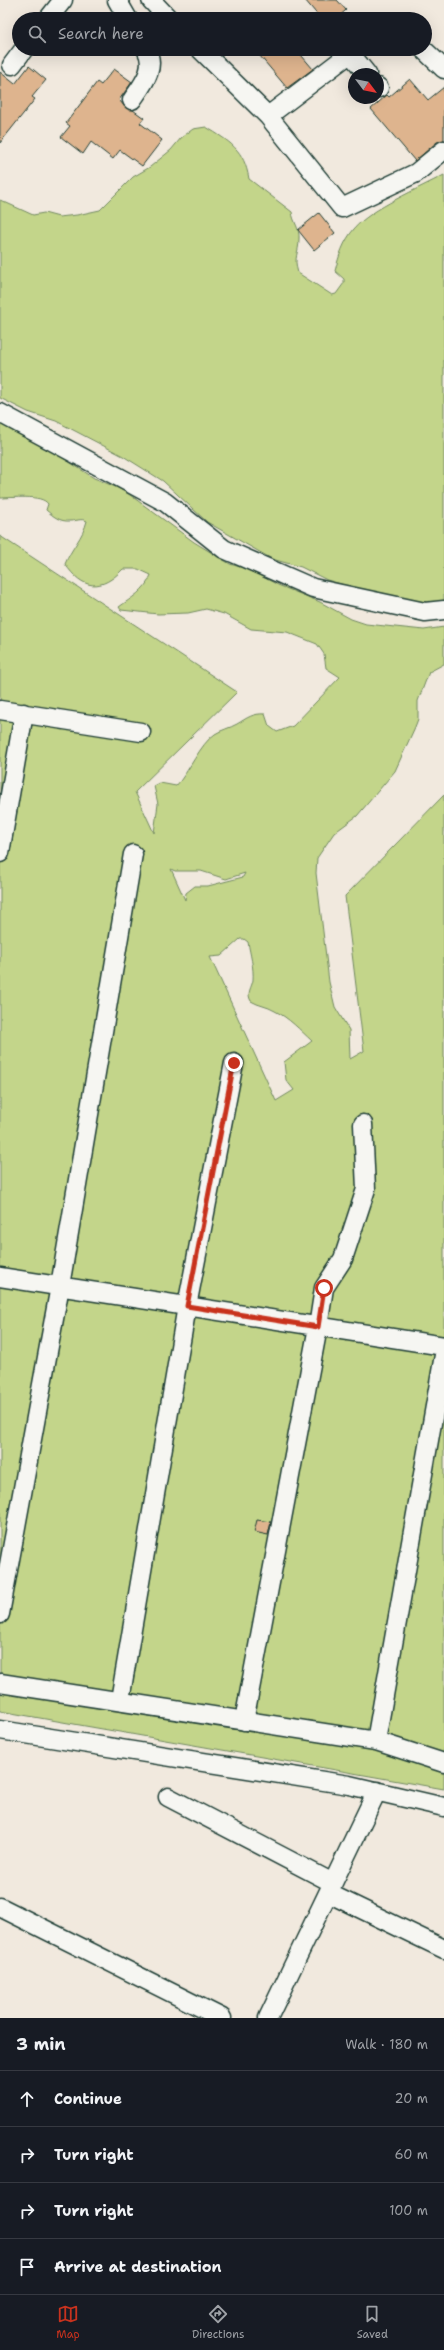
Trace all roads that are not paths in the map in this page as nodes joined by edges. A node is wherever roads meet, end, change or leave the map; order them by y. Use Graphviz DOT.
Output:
graph roads {
  1 [pos="63,0"];
  2 [pos="117,0"];
  3 [pos="151,0"];
  4 [pos="54,12"];
  5 [pos="124,12"];
  6 [pos="162,12"];
  7 [pos="19,56"];
  8 [pos="149,56"];
  9 [pos="207,56"];
  10 [pos="346,56"];
  11 [pos="356,56"];
  12 [pos="430,56"];
  13 [pos="12,65"];
  14 [pos="363,68"];
  15 [pos="444,69"];
  16 [pos="132,100"];
  17 [pos="268,116"];
  18 [pos="444,150"];
  19 [pos="0,412"];
  20 [pos="444,610"];
  21 [pos="0,710"];
  22 [pos="24,713"];
  23 [pos="140,732"];
  24 [pos="0,853"];
  25 [pos="133,854"];
  26 [pos="234,1063"];
  27 [pos="363,1124"];
  28 [pos="0,1277"];
  29 [pos="60,1286"];
  30 [pos="187,1306"];
  31 [pos="318,1327"];
  32 [pos="444,1346"];
  33 [pos="444,1355"];
  34 [pos="0,1614"];
  35 [pos="0,1684"];
  36 [pos="120,1700"];
  37 [pos="244,1721"];
  38 [pos="0,1730"];
  39 [pos="376,1741"];
  40 [pos="444,1763"];
  41 [pos="377,1791"];
  42 [pos="168,1797"];
  43 [pos="444,1806"];
  44 [pos="331,1888"];
  45 [pos="0,1907"];
  46 [pos="444,1949"];
  47 [pos="222,2018"];
  48 [pos="268,2018"];
  1 -- 4 [label="street"];
  2 -- 5 [label="street"];
  3 -- 6 [label="street"];
  7 -- 13 [label="street"];
  8 -- 16 [label="street"];
  9 -- 17 [label="street"];
  10 -- 17 [label="street"];
  11 -- 14 [label="street"];
  12 -- 15 [label="street"];
  17 -- 18 [label="street"];
  19 -- 20 [label="street"];
  21 -- 22 [label="street"];
  22 -- 23 [label="street"];
  22 -- 24 [label="street"];
  25 -- 29 [label="street"];
  26 -- 30 [label="street"];
  27 -- 31 [label="street"];
  28 -- 29 [label="street"];
  29 -- 30 [label="street"];
  29 -- 34 [label="street"];
  30 -- 31 [label="street"];
  30 -- 36 [label="street"];
  31 -- 32 [label="street"];
  31 -- 37 [label="street"];
  33 -- 39 [label="street"];
  35 -- 36 [label="street"];
  36 -- 37 [label="street"];
  37 -- 39 [label="street"];
  38 -- 41 [label="street"];
  39 -- 40 [label="street"];
  41 -- 43 [label="street"];
  41 -- 44 [label="street"];
  42 -- 44 [label="street"];
  44 -- 46 [label="street"];
  44 -- 48 [label="street"];
  45 -- 47 [label="street"];
}
